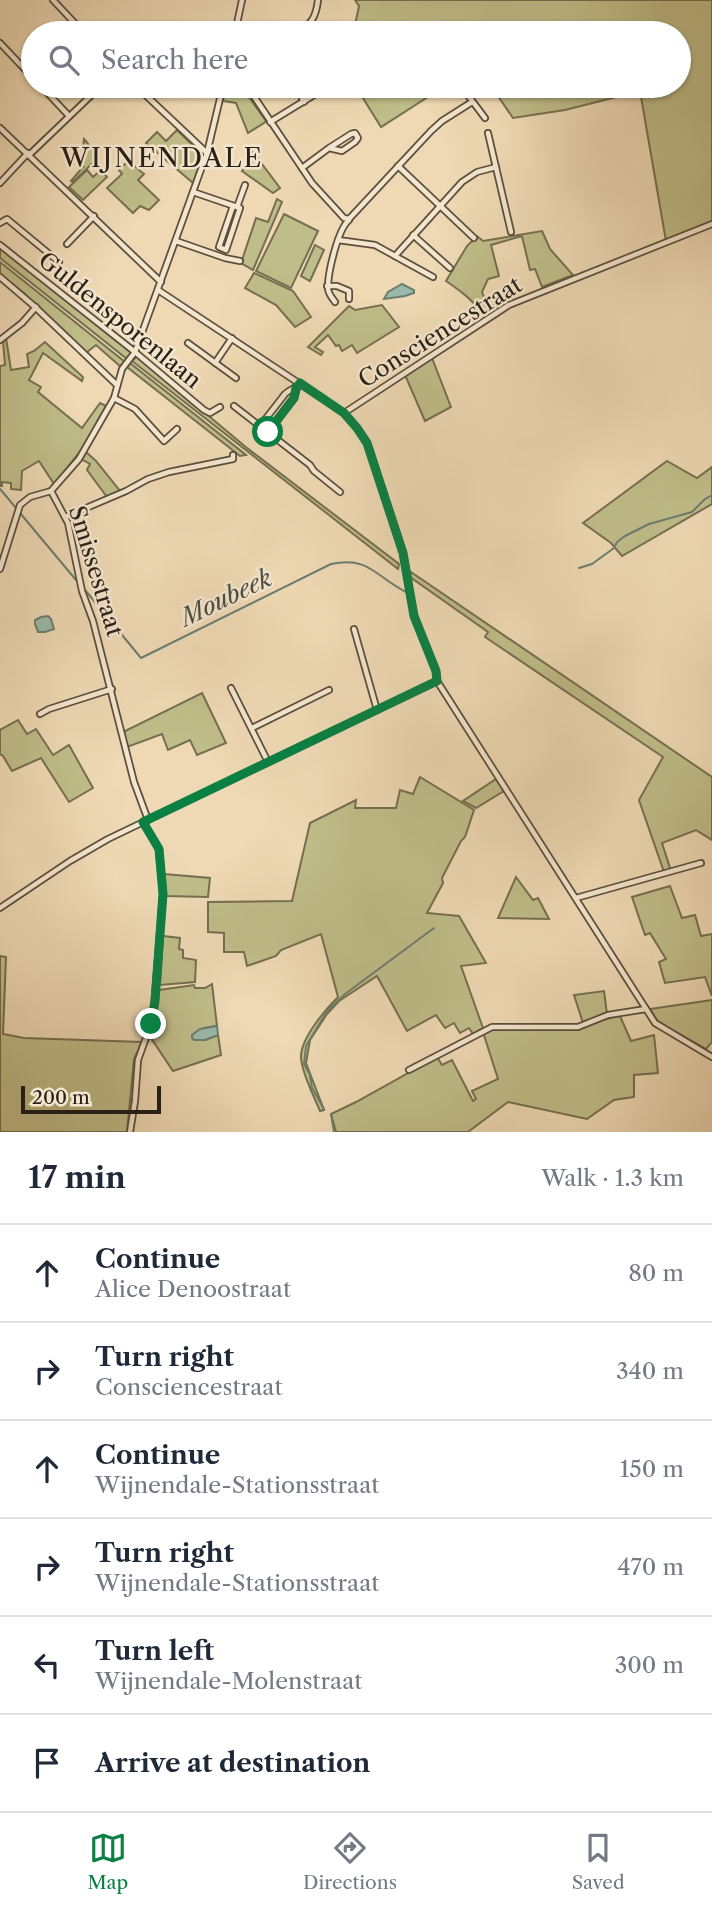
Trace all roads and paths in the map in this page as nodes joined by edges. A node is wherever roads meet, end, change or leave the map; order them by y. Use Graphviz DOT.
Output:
graph roads {
  1 [pos="53,0"];
  2 [pos="242,0"];
  3 [pos="318,0"];
  4 [pos="73,21"];
  5 [pos="238,21"];
  6 [pos="313,21"];
  7 [pos="0,43"];
  8 [pos="21,65"];
  9 [pos="52,98"];
  10 [pos="88,98"];
  11 [pos="149,98"];
  12 [pos="220,98"];
  13 [pos="255,98"];
  14 [pos="302,98"];
  15 [pos="310,98"];
  16 [pos="469,98"];
  17 [pos="304,102"];
  18 [pos="472,102"];
  19 [pos="69,116"];
  20 [pos="485,118"];
  21 [pos="270,122"];
  22 [pos="0,128"];
  23 [pos="488,133"];
  24 [pos="329,148"];
  25 [pos="207,153"];
  26 [pos="28,154"];
  27 [pos="398,166"];
  28 [pos="496,167"];
  29 [pos="302,168"];
  30 [pos="0,183"];
  31 [pos="245,185"];
  32 [pos="194,192"];
  33 [pos="440,205"];
  34 [pos="235,206"];
  35 [pos="94,216"];
  36 [pos="347,219"];
  37 [pos="0,223"];
  38 [pos="712,224"];
  39 [pos="511,232"];
  40 [pos="413,236"];
  41 [pos="474,238"];
  42 [pos="338,240"];
  43 [pos="176,241"];
  44 [pos="67,244"];
  45 [pos="0,245"];
  46 [pos="395,256"];
  47 [pos="240,261"];
  48 [pos="59,262"];
  49 [pos="450,268"];
  50 [pos="0,277"];
  51 [pos="433,277"];
  52 [pos="161,282"];
  53 [pos="327,286"];
  54 [pos="158,290"];
  55 [pos="349,299"];
  56 [pos="335,302"];
  57 [pos="36,307"];
  58 [pos="232,338"];
  59 [pos="0,340"];
  60 [pos="188,343"];
  61 [pos="135,353"];
  62 [pos="215,363"];
  63 [pos="236,378"];
  64 [pos="118,386"];
  65 [pos="298,386"];
  66 [pos="114,398"];
  67 [pos="234,406"];
  68 [pos="220,408"];
  69 [pos="344,413"];
  70 [pos="260,426"];
  71 [pos="177,429"];
  72 [pos="268,432"];
  73 [pos="233,455"];
  74 [pos="51,491"];
  75 [pos="340,492"];
  76 [pos="65,517"];
  77 [pos="0,569"];
  78 [pos="354,629"];
  79 [pos="437,681"];
  80 [pos="231,688"];
  81 [pos="112,690"];
  82 [pos="329,690"];
  83 [pos="377,710"];
  84 [pos="40,714"];
  85 [pos="252,727"];
  86 [pos="268,762"];
  87 [pos="145,821"];
  88 [pos="701,863"];
  89 [pos="576,898"];
  90 [pos="0,907"];
  91 [pos="646,1009"];
  92 [pos="712,1057"];
  93 [pos="409,1070"];
  94 [pos="130,1132"];
  1 -- 4 [label="street"];
  2 -- 5 [label="street"];
  3 -- 6 [label="street"];
  7 -- 8 [label="street"];
  9 -- 19 [label="street"];
  10 -- 19 [label="street"];
  11 -- 25 [label="street"];
  12 -- 25 [label="street, Smissestraat"];
  13 -- 21 [label="street"];
  14 -- 17 [label="street"];
  15 -- 17 [label="street"];
  16 -- 18 [label="street"];
  17 -- 21 [label="street"];
  18 -- 20 [label="street"];
  18 -- 27 [label="street"];
  19 -- 26 [label="street"];
  21 -- 29 [label="street"];
  22 -- 26 [label="street"];
  23 -- 28 [label="street"];
  24 -- 24 [label="street"];
  24 -- 29 [label="street"];
  25 -- 32 [label="street, Smissestraat"];
  26 -- 30 [label="street"];
  26 -- 35 [label="street"];
  27 -- 33 [label="street"];
  27 -- 36 [label="street"];
  28 -- 33 [label="street"];
  28 -- 39 [label="street"];
  29 -- 36 [label="street"];
  31 -- 34 [label="street"];
  32 -- 34 [label="street"];
  32 -- 43 [label="street, Smissestraat"];
  33 -- 40 [label="street"];
  33 -- 41 [label="street"];
  34 -- 34 [label="street"];
  35 -- 44 [label="street"];
  35 -- 52 [label="street"];
  36 -- 42 [label="street"];
  37 -- 48 [label="street"];
  38 -- 69 [label="street, Consciencestraat"];
  40 -- 46 [label="street"];
  40 -- 49 [label="street"];
  42 -- 46 [label="street"];
  42 -- 53 [label="street"];
  43 -- 47 [label="street"];
  43 -- 52 [label="street, Smissestraat"];
  45 -- 61 [label="street, Guldensporenlaan"];
  46 -- 51 [label="street"];
  50 -- 57 [label="street"];
  52 -- 54 [label="street, Smissestraat"];
  53 -- 55 [label="street"];
  53 -- 56 [label="street"];
  54 -- 58 [label="street, Consciencestraat"];
  54 -- 61 [label="street, Smissestraat"];
  57 -- 59 [label="street"];
  57 -- 64 [label="street"];
  58 -- 62 [label="street"];
  58 -- 65 [label="street, Consciencestraat"];
  60 -- 62 [label="street"];
  61 -- 64 [label="street, Smissestraat"];
  61 -- 68 [label="street, Guldensporenlaan"];
  62 -- 63 [label="street"];
  64 -- 66 [label="street, Smissestraat"];
  65 -- 69 [label="street, Consciencestraat"];
  65 -- 70 [label="street"];
  65 -- 72 [label="street"];
  66 -- 71 [label="street"];
  66 -- 74 [label="street, Smissestraat"];
  67 -- 70 [label="street"];
  69 -- 79 [label="street, Consciencestraat"];
  70 -- 72 [label="street"];
  72 -- 75 [label="street"];
  73 -- 76 [label="street"];
  74 -- 76 [label="street, Smissestraat"];
  74 -- 77 [label="street"];
  76 -- 81 [label="street, Smissestraat"];
  78 -- 83 [label="street"];
  79 -- 83 [label="street"];
  79 -- 89 [label="street, Consciencestraat"];
  80 -- 85 [label="street"];
  81 -- 84 [label="street"];
  81 -- 87 [label="street, Smissestraat"];
  82 -- 85 [label="street"];
  83 -- 86 [label="street"];
  85 -- 86 [label="street"];
  86 -- 87 [label="street"];
  87 -- 90 [label="street"];
  87 -- 94 [label="street, Smissestraat"];
  88 -- 89 [label="street"];
  89 -- 91 [label="street, Consciencestraat"];
  91 -- 92 [label="street, Consciencestraat"];
  91 -- 93 [label="street"];
}
